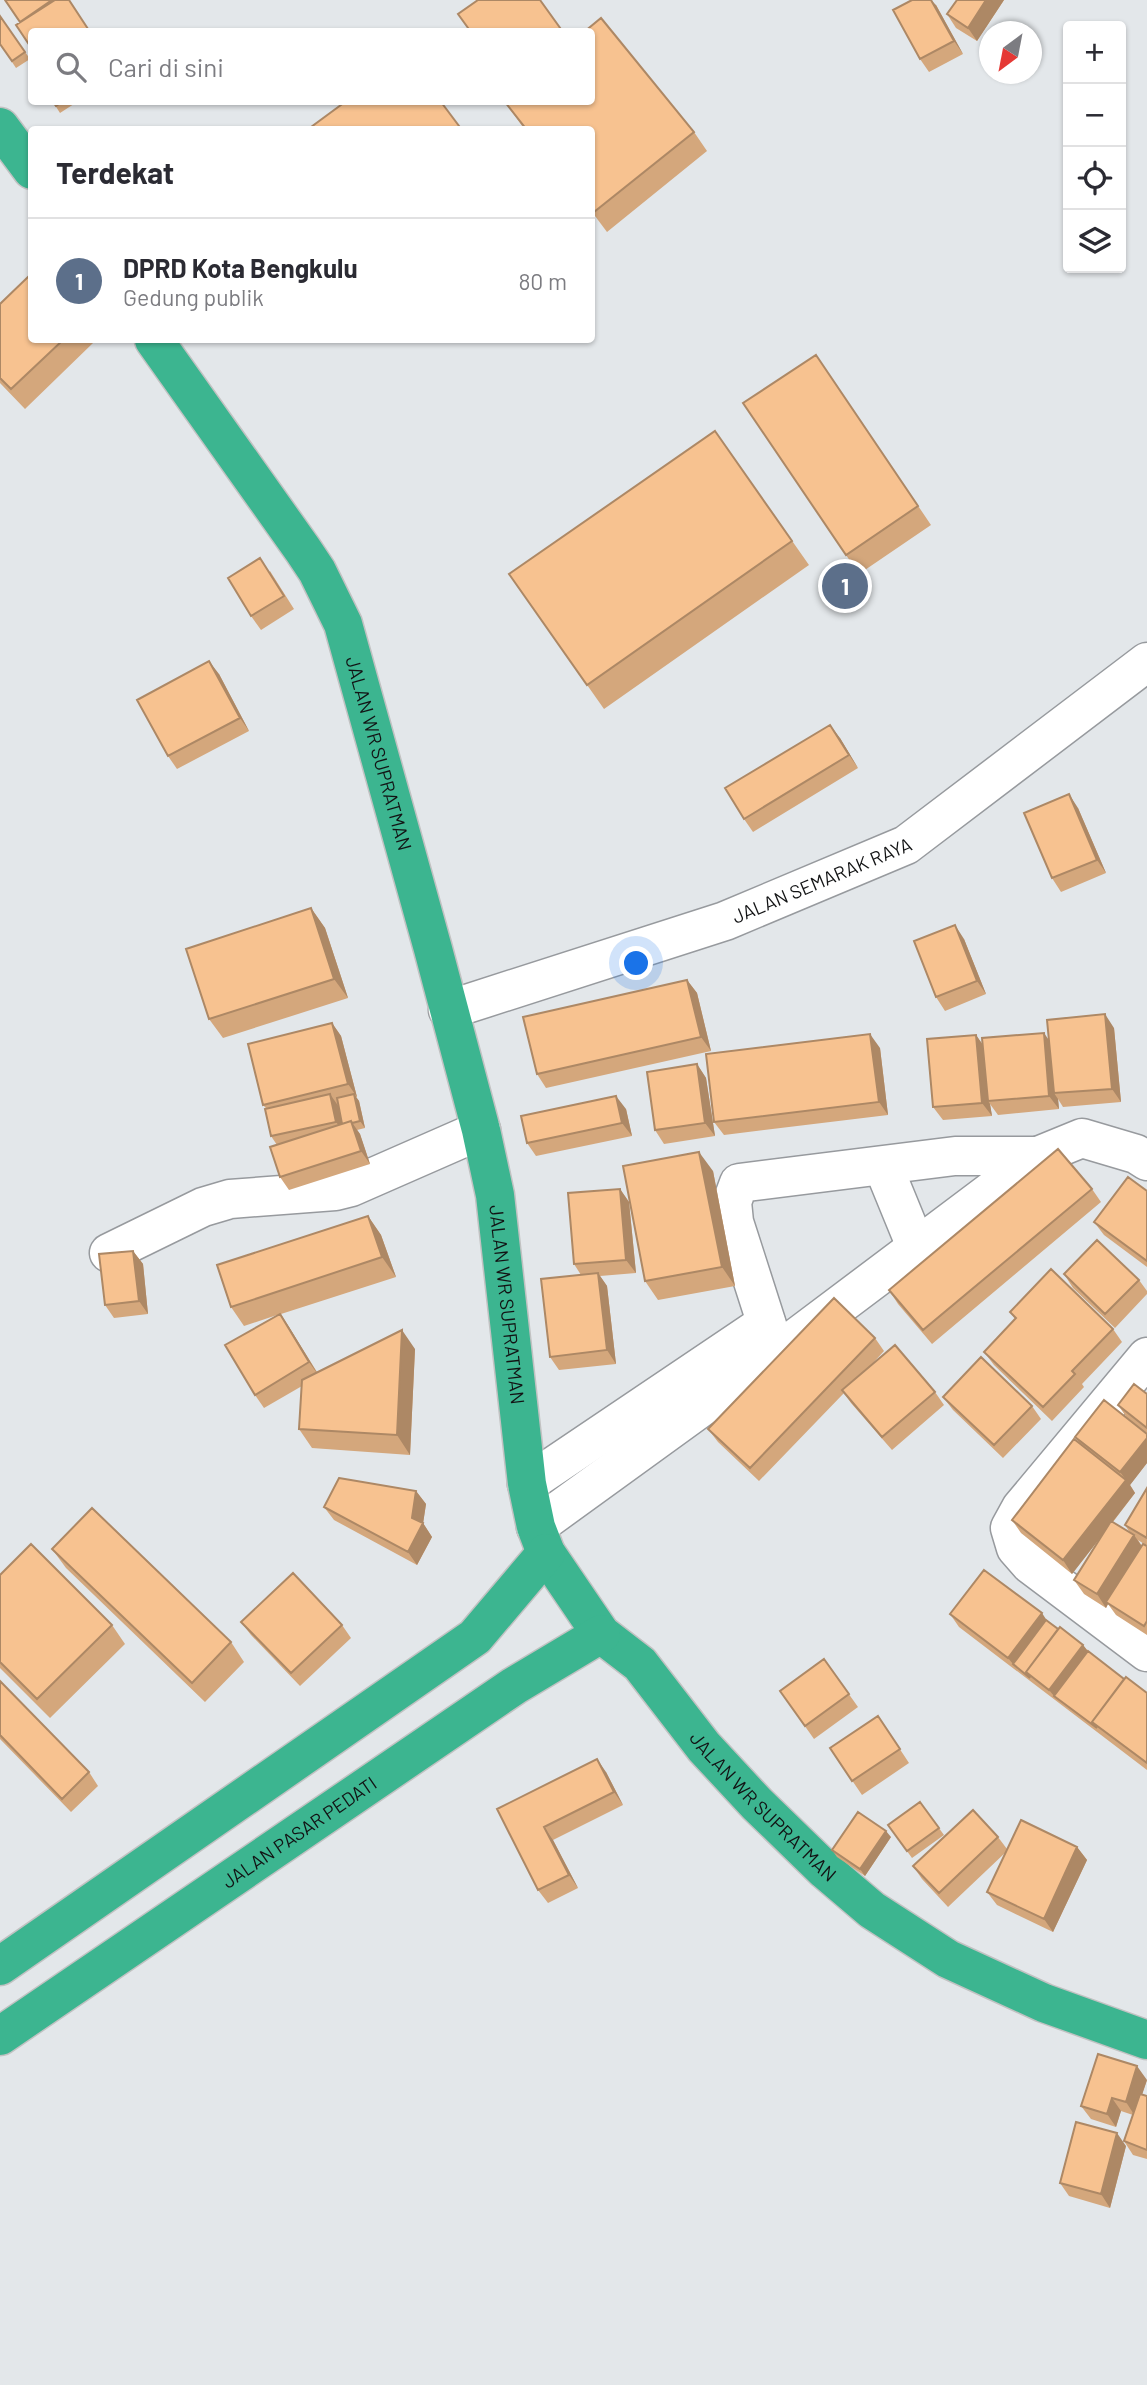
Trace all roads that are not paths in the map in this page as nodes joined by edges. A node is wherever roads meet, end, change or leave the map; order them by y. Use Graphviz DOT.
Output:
graph roads {
  1 [pos="0,127"];
  2 [pos="28,165"];
  3 [pos="156,343"];
  4 [pos="1147,662"];
  5 [pos="449,1010"];
  6 [pos="481,1130"];
  7 [pos="1143,1152"];
  8 [pos="1038,1156"];
  9 [pos="883,1166"];
  10 [pos="917,1249"];
  11 [pos="109,1253"];
  12 [pos="771,1338"];
  13 [pos="1147,1356"];
  14 [pos="527,1484"];
  15 [pos="541,1540"];
  16 [pos="601,1634"];
  17 [pos="1147,1652"];
  18 [pos="0,1966"];
  19 [pos="0,2036"];
  20 [pos="1147,2040"];
  1 -- 2 [label="highway"];
  3 -- 5 [label="highway, JALAN WR SUPRATMAN"];
  4 -- 5 [label="street, JALAN SEMARAK RAYA"];
  5 -- 6 [label="highway, JALAN WR SUPRATMAN"];
  6 -- 11 [label="street"];
  6 -- 14 [label="highway, JALAN WR SUPRATMAN"];
  7 -- 8 [label="street"];
  8 -- 9 [label="street"];
  8 -- 10 [label="street"];
  9 -- 10 [label="street"];
  9 -- 12 [label="street"];
  10 -- 12 [label="street"];
  12 -- 14 [label="street"];
  12 -- 15 [label="street"];
  13 -- 17 [label="street"];
  14 -- 15 [label="highway, JALAN WR SUPRATMAN"];
  15 -- 16 [label="highway, JALAN WR SUPRATMAN"];
  15 -- 18 [label="highway"];
  16 -- 19 [label="highway, JALAN PASAR PEDATI"];
  16 -- 20 [label="highway, JALAN WR SUPRATMAN"];
}
